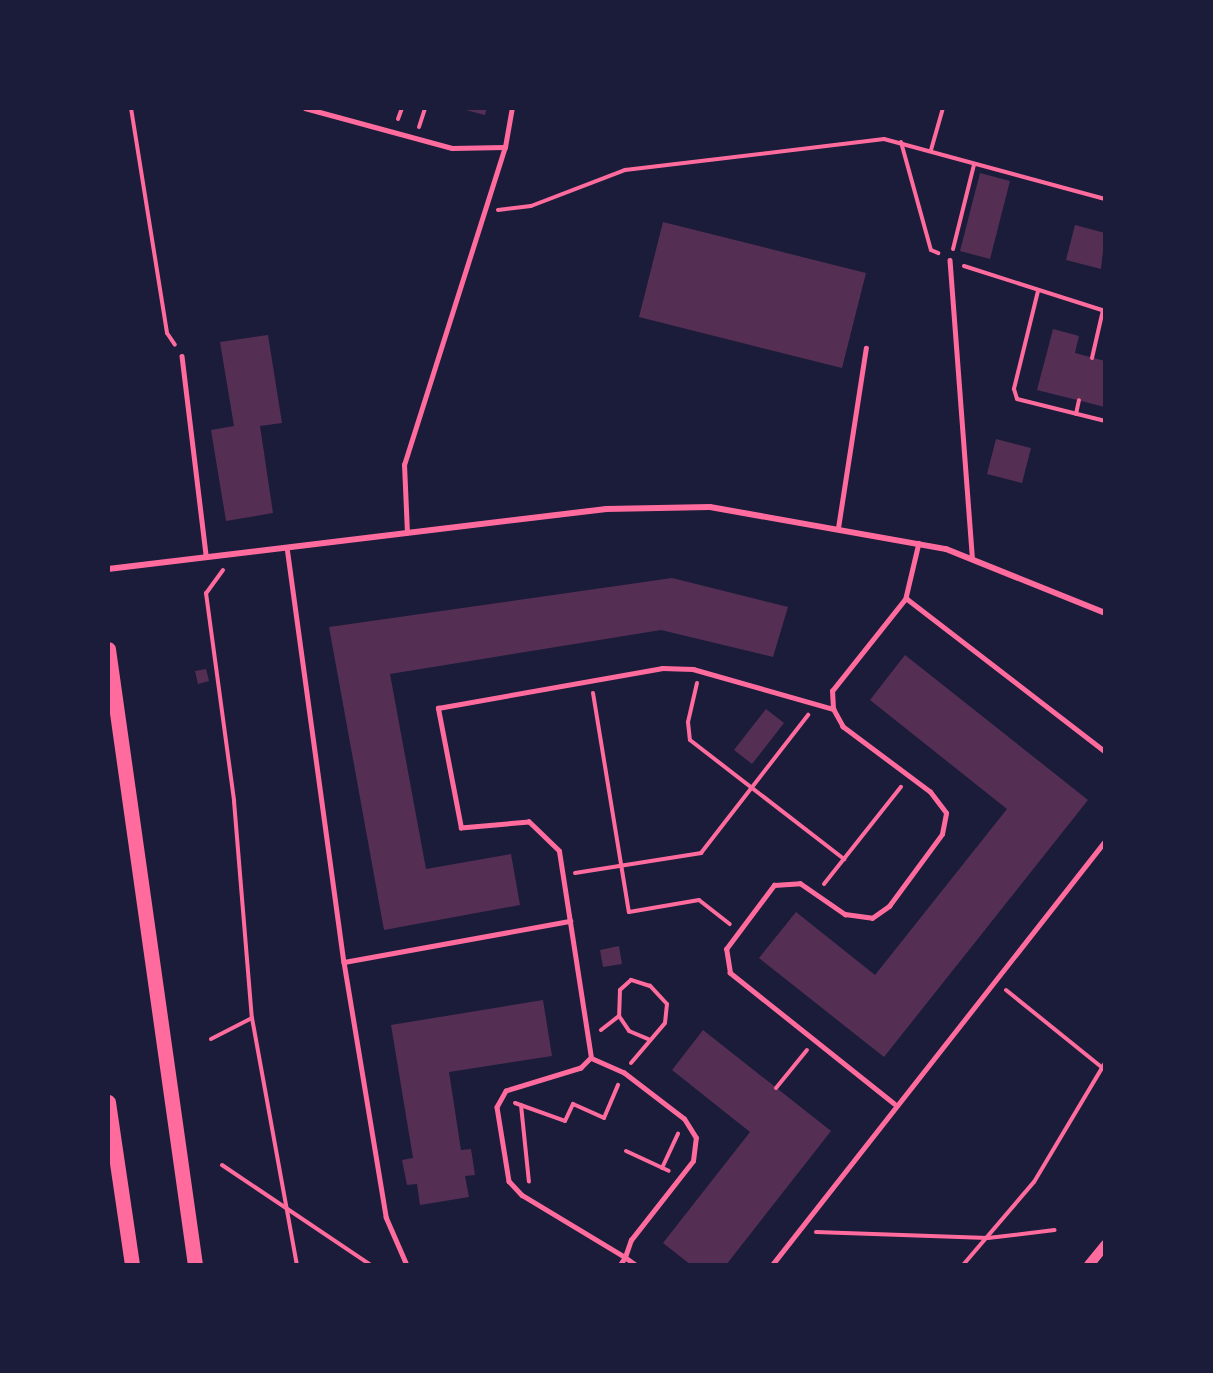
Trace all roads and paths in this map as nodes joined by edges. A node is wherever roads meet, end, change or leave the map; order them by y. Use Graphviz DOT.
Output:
graph roads {
  1 [pos="131,108"];
  2 [pos="305,108"];
  3 [pos="512,108"];
  4 [pos="943,108"];
  5 [pos="901,142"];
  6 [pos="505,147"];
  7 [pos="931,150"];
  8 [pos="974,165"];
  9 [pos="1105,199"];
  10 [pos="485,211"];
  11 [pos="950,260"];
  12 [pos="1038,291"];
  13 [pos="1104,311"];
  14 [pos="866,348"];
  15 [pos="182,356"];
  16 [pos="1092,358"];
  17 [pos="1079,400"];
  18 [pos="1076,414"];
  19 [pos="1105,422"];
  20 [pos="838,528"];
  21 [pos="407,533"];
  22 [pos="919,543"];
  23 [pos="286,547"];
  24 [pos="206,555"];
  25 [pos="972,556"];
  26 [pos="108,569"];
  27 [pos="223,570"];
  28 [pos="906,598"];
  29 [pos="1105,613"];
  30 [pos="108,649"];
  31 [pos="700,671"];
  32 [pos="591,680"];
  33 [pos="816,704"];
  34 [pos="833,709"];
  35 [pos="1105,751"];
  36 [pos="909,777"];
  37 [pos="752,788"];
  38 [pos="1105,841"];
  39 [pos="844,859"];
  40 [pos="621,866"];
  41 [pos="563,875"];
  42 [pos="816,894"];
  43 [pos="570,921"];
  44 [pos="740,931"];
  45 [pos="344,962"];
  46 [pos="993,980"];
  47 [pos="619,1016"];
  48 [pos="252,1018"];
  49 [pos="211,1039"];
  50 [pos="815,1041"];
  51 [pos="591,1058"];
  52 [pos="1105,1063"];
  53 [pos="1103,1069"];
  54 [pos="776,1088"];
  55 [pos="501,1100"];
  56 [pos="108,1102"];
  57 [pos="894,1104"];
  58 [pos="521,1105"];
  59 [pos="604,1118"];
  60 [pos="684,1119"];
  61 [pos="626,1151"];
  62 [pos="222,1165"];
  63 [pos="662,1168"];
  64 [pos="114,1176"];
  65 [pos="681,1176"];
  66 [pos="530,1194"];
  67 [pos="289,1209"];
  68 [pos="1056,1230"];
  69 [pos="798,1232"];
  70 [pos="988,1238"];
  71 [pos="1105,1245"];
  72 [pos="625,1257"];
  73 [pos="132,1265"];
  74 [pos="195,1265"];
  75 [pos="297,1265"];
  76 [pos="371,1265"];
  77 [pos="407,1265"];
  78 [pos="620,1265"];
  79 [pos="636,1265"];
  80 [pos="772,1265"];
  81 [pos="963,1265"];
  82 [pos="1089,1265"];
  1 -- 15 [label="path"];
  2 -- 6 [label="lane"];
  3 -- 6 [label="lane"];
  4 -- 7 [label="path"];
  5 -- 7 [label="path"];
  5 -- 10 [label="path"];
  5 -- 11 [label="path"];
  6 -- 10 [label="lane"];
  7 -- 8 [label="path"];
  8 -- 9 [label="path"];
  8 -- 11 [label="path"];
  10 -- 21 [label="lane"];
  11 -- 12 [label="path"];
  11 -- 25 [label="lane"];
  12 -- 13 [label="path"];
  12 -- 18 [label="path"];
  13 -- 16 [label="path"];
  14 -- 20 [label="lane"];
  15 -- 24 [label="lane"];
  17 -- 18 [label="path"];
  18 -- 19 [label="path"];
  20 -- 21 [label="street"];
  20 -- 22 [label="street"];
  21 -- 23 [label="street"];
  22 -- 25 [label="street"];
  22 -- 28 [label="lane"];
  23 -- 24 [label="street"];
  23 -- 45 [label="lane"];
  24 -- 26 [label="street"];
  25 -- 29 [label="street"];
  27 -- 48 [label="path"];
  28 -- 34 [label="lane"];
  28 -- 35 [label="lane"];
  30 -- 74 [label="main road"];
  31 -- 32 [label="lane"];
  31 -- 33 [label="lane"];
  31 -- 37 [label="path"];
  32 -- 40 [label="path"];
  32 -- 41 [label="lane"];
  33 -- 34 [label="lane"];
  33 -- 37 [label="path"];
  34 -- 36 [label="lane"];
  36 -- 39 [label="path"];
  36 -- 42 [label="lane"];
  37 -- 39 [label="path"];
  37 -- 40 [label="path"];
  38 -- 46 [label="lane"];
  39 -- 42 [label="path"];
  40 -- 41 [label="path"];
  40 -- 44 [label="path"];
  41 -- 43 [label="lane"];
  42 -- 44 [label="lane"];
  43 -- 45 [label="lane"];
  43 -- 51 [label="lane"];
  44 -- 50 [label="lane"];
  45 -- 77 [label="lane"];
  46 -- 53 [label="path"];
  46 -- 57 [label="lane"];
  47 -- 47 [label="path"];
  48 -- 49 [label="path"];
  48 -- 67 [label="path"];
  50 -- 54 [label="path"];
  50 -- 57 [label="lane"];
  51 -- 55 [label="lane"];
  51 -- 60 [label="lane"];
  52 -- 53 [label="path"];
  53 -- 70 [label="path"];
  55 -- 58 [label="path"];
  55 -- 72 [label="lane"];
  56 -- 64 [label="main road"];
  57 -- 69 [label="lane"];
  58 -- 59 [label="path"];
  58 -- 66 [label="path"];
  60 -- 63 [label="path"];
  60 -- 65 [label="lane"];
  61 -- 63 [label="path"];
  62 -- 67 [label="path"];
  63 -- 65 [label="path"];
  64 -- 73 [label="main road"];
  65 -- 72 [label="lane"];
  67 -- 75 [label="path"];
  67 -- 76 [label="path"];
  68 -- 70 [label="path"];
  69 -- 70 [label="path"];
  69 -- 80 [label="lane"];
  70 -- 81 [label="path"];
  71 -- 82 [label="street"];
  72 -- 78 [label="lane"];
  72 -- 79 [label="lane"];
}
